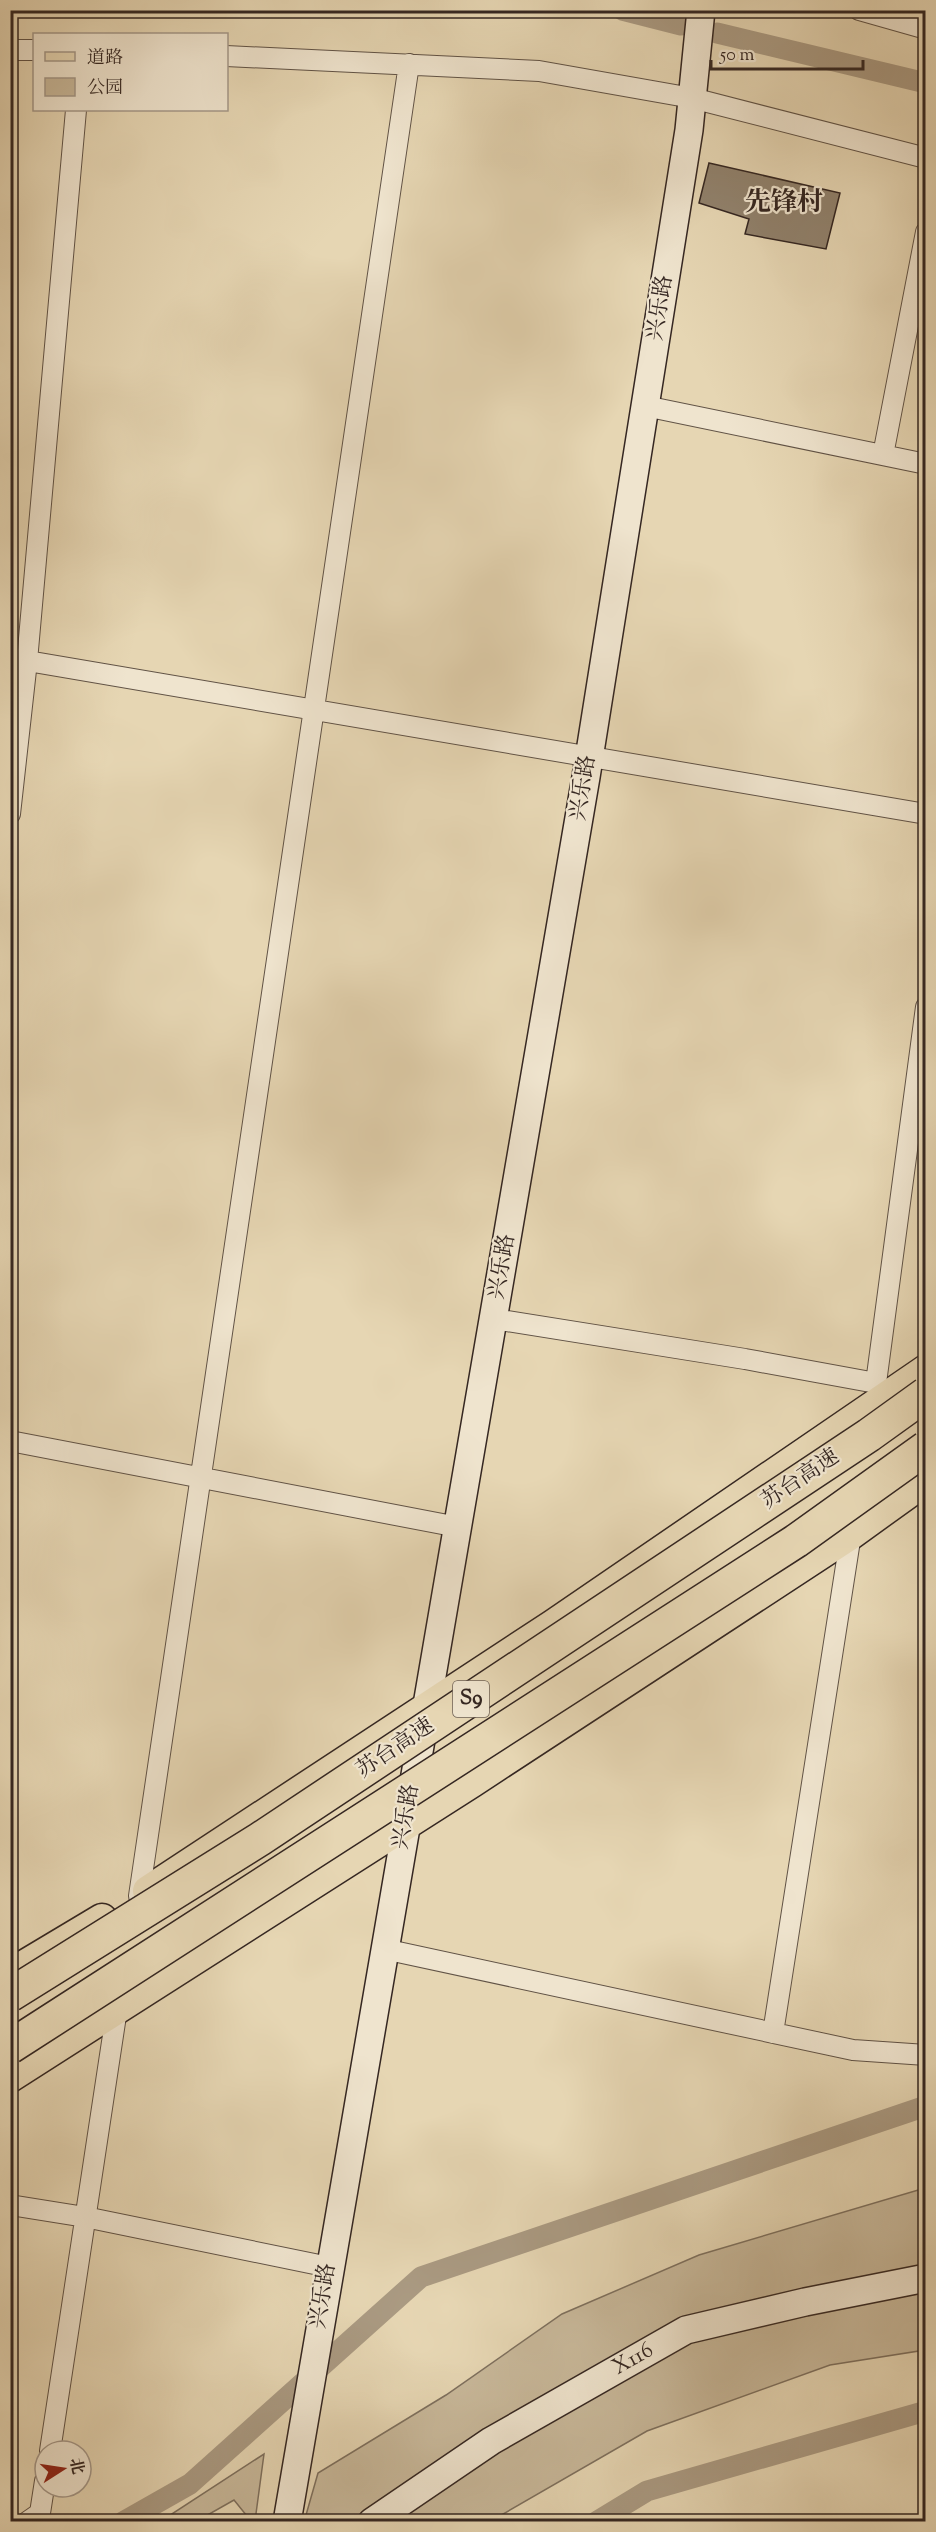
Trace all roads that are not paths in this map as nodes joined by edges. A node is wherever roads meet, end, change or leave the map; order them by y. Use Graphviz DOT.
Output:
graph roads {
  1 [pos="701,10"];
  2 [pos="859,10"];
  3 [pos="926,29"];
  4 [pos="10,50"];
  5 [pos="33,50"];
  6 [pos="228,56"];
  7 [pos="409,64"];
  8 [pos="692,98"];
  9 [pos="76,111"];
  10 [pos="926,158"];
  11 [pos="926,232"];
  12 [pos="645,406"];
  13 [pos="883,455"];
  14 [pos="926,464"];
  15 [pos="19,659"];
  16 [pos="313,711"];
  17 [pos="590,755"];
  18 [pos="10,814"];
  19 [pos="926,814"];
  20 [pos="926,1007"];
  21 [pos="494,1319"];
  22 [pos="926,1370"];
  23 [pos="926,1394"];
  24 [pos="10,1440"];
  25 [pos="926,1448"];
  26 [pos="199,1477"];
  27 [pos="926,1480"];
  28 [pos="458,1527"];
  29 [pos="851,1534"];
  30 [pos="427,1706"];
  31 [pos="406,1824"];
  32 [pos="139,1896"];
  33 [pos="384,1949"];
  34 [pos="10,1974"];
  35 [pos="10,1995"];
  36 [pos="117,2009"];
  37 [pos="772,2033"];
  38 [pos="10,2047"];
  39 [pos="926,2055"];
  40 [pos="10,2077"];
  41 [pos="10,2205"];
  42 [pos="85,2217"];
  43 [pos="329,2267"];
  44 [pos="926,2278"];
  45 [pos="52,2439"];
  46 [pos="42,2499"];
  47 [pos="27,2522"];
  48 [pos="287,2522"];
  49 [pos="372,2522"];
  1 -- 8 [label="main road, 兴乐路"];
  2 -- 3 [label="street"];
  4 -- 5 [label="street"];
  6 -- 7 [label="street"];
  7 -- 8 [label="street"];
  7 -- 16 [label="street"];
  8 -- 10 [label="street"];
  8 -- 12 [label="main road, 兴乐路"];
  9 -- 15 [label="street"];
  11 -- 13 [label="street"];
  12 -- 13 [label="street"];
  12 -- 17 [label="main road, 兴乐路"];
  13 -- 14 [label="street"];
  15 -- 16 [label="street"];
  15 -- 18 [label="street"];
  16 -- 17 [label="street"];
  16 -- 26 [label="street"];
  17 -- 19 [label="street"];
  17 -- 21 [label="main road, 兴乐路"];
  20 -- 21 [label="street"];
  21 -- 28 [label="main road, 兴乐路"];
  22 -- 30 [label="main road"];
  23 -- 35 [label="highway, 苏台高速 / S9, bridge"];
  24 -- 26 [label="street"];
  25 -- 38 [label="highway, 苏台高速 / S9, bridge"];
  26 -- 28 [label="street"];
  26 -- 32 [label="street"];
  27 -- 29 [label="main road"];
  28 -- 30 [label="main road, 兴乐路"];
  29 -- 31 [label="main road"];
  29 -- 37 [label="street"];
  30 -- 31 [label="main road, 兴乐路"];
  30 -- 32 [label="main road"];
  31 -- 33 [label="main road, 兴乐路"];
  31 -- 36 [label="main road"];
  32 -- 34 [label="main road"];
  33 -- 37 [label="street"];
  33 -- 43 [label="main road, 兴乐路"];
  36 -- 40 [label="main road"];
  36 -- 42 [label="street"];
  37 -- 39 [label="street"];
  41 -- 42 [label="street"];
  42 -- 43 [label="street"];
  42 -- 45 [label="street"];
  43 -- 48 [label="main road, 兴乐路"];
  44 -- 49 [label="main road, X116"];
  46 -- 47 [label="street"];
}
